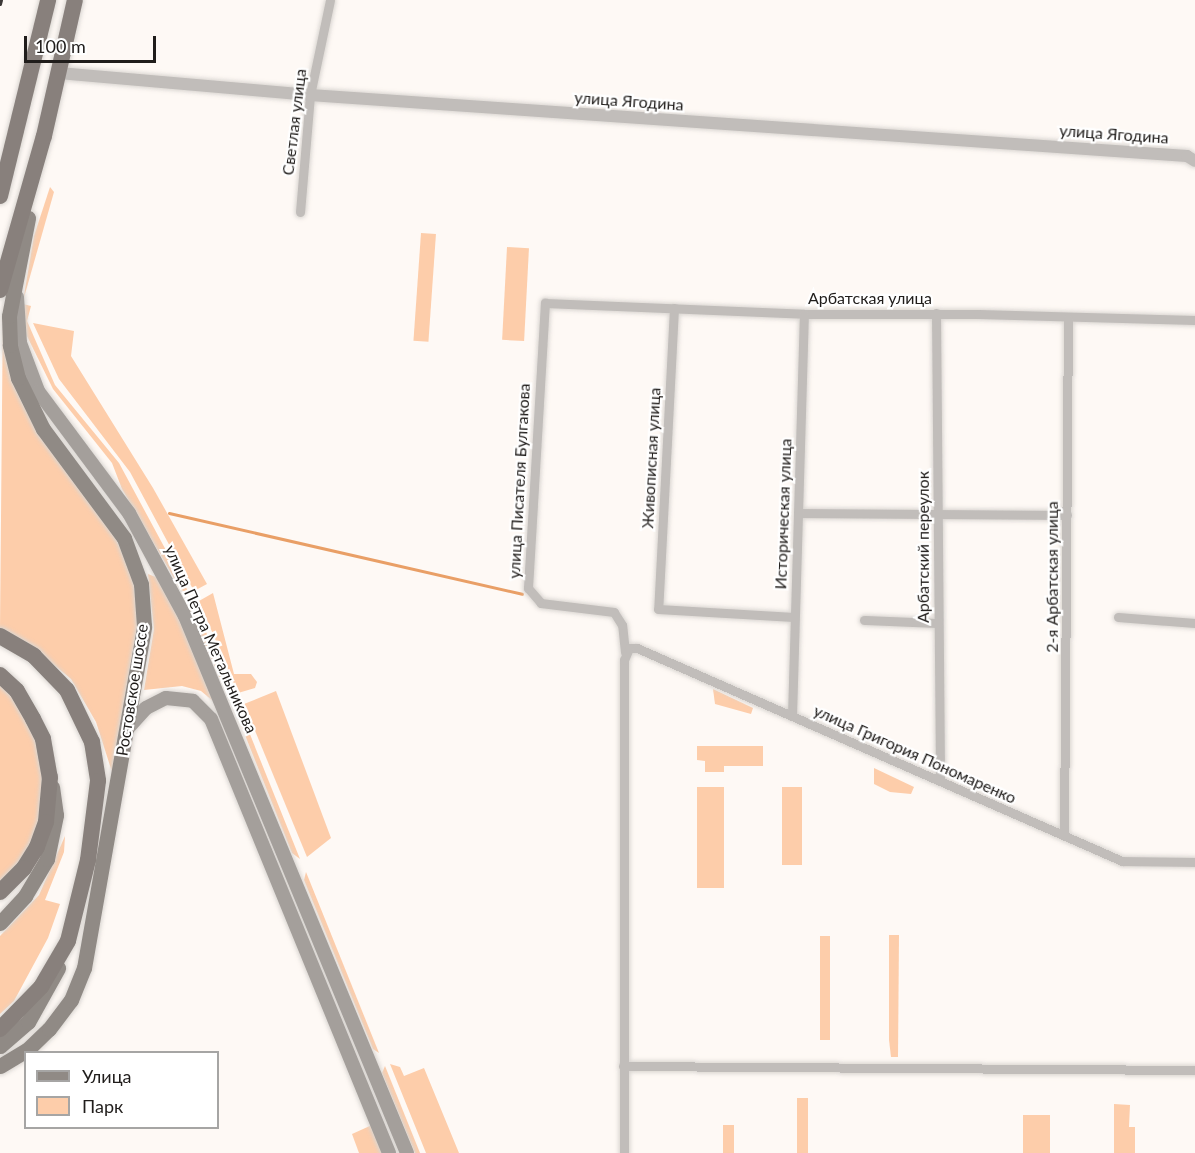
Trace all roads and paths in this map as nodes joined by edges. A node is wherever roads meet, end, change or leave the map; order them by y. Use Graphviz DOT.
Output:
graph roads {
  1 [pos="48,0"];
  2 [pos="75,0"];
  3 [pos="330,0"];
  4 [pos="59,73"];
  5 [pos="310,95"];
  6 [pos="44,136"];
  7 [pos="1195,161"];
  8 [pos="0,196"];
  9 [pos="300,212"];
  10 [pos="18,265"];
  11 [pos="0,290"];
  12 [pos="545,303"];
  13 [pos="674,308"];
  14 [pos="936,313"];
  15 [pos="804,314"];
  16 [pos="1068,318"];
  17 [pos="1195,320"];
  18 [pos="798,513"];
  19 [pos="938,514"];
  20 [pos="1067,515"];
  21 [pos="1118,616"];
  22 [pos="794,617"];
  23 [pos="864,620"];
  24 [pos="938,622"];
  25 [pos="1195,623"];
  26 [pos="0,636"];
  27 [pos="627,650"];
  28 [pos="0,675"];
  29 [pos="792,716"];
  30 [pos="127,729"];
  31 [pos="50,777"];
  32 [pos="254,777"];
  33 [pos="940,781"];
  34 [pos="240,788"];
  35 [pos="1064,835"];
  36 [pos="1195,862"];
  37 [pos="0,892"];
  38 [pos="0,923"];
  39 [pos="68,941"];
  40 [pos="0,1029"];
  41 [pos="0,1046"];
  42 [pos="25,1051"];
  43 [pos="24,1052"];
  44 [pos="0,1066"];
  45 [pos="623,1066"];
  46 [pos="1195,1070"];
  47 [pos="389,1153"];
  48 [pos="407,1153"];
  49 [pos="624,1153"];
  1 -- 8 [label="highway"];
  2 -- 4 [label="highway, Ростовское шоссе"];
  3 -- 5 [label="street, Светлая улица"];
  4 -- 5 [label="street, улица Ягодина"];
  4 -- 6 [label="highway, Ростовское шоссе"];
  5 -- 7 [label="street, улица Ягодина"];
  5 -- 9 [label="street, Светлая улица"];
  6 -- 10 [label="main road, Ростовское шоссе"];
  6 -- 11 [label="highway, Ростовское шоссе"];
  10 -- 30 [label="main road, Ростовское шоссе"];
  10 -- 32 [label="main road, улица Петра Метальникова"];
  12 -- 13 [label="street, Арбатская улица"];
  12 -- 27 [label="street, улица Писателя Булгакова"];
  13 -- 15 [label="street, Арбатская улица"];
  13 -- 22 [label="street, Живописная улица"];
  14 -- 15 [label="street, Арбатская улица"];
  14 -- 16 [label="street, Арбатская улица"];
  14 -- 19 [label="street, Арбатский переулок"];
  15 -- 18 [label="street, Историческая улица"];
  16 -- 17 [label="street, Арбатская улица"];
  16 -- 20 [label="street, 2-я Арбатская улица"];
  18 -- 19 [label="street"];
  18 -- 22 [label="street, Историческая улица"];
  19 -- 20 [label="street"];
  19 -- 24 [label="street, Арбатский переулок"];
  20 -- 35 [label="street, 2-я Арбатская улица"];
  21 -- 25 [label="street"];
  22 -- 29 [label="street, Историческая улица"];
  23 -- 24 [label="street"];
  24 -- 33 [label="street, Арбатский переулок"];
  26 -- 39 [label="highway"];
  27 -- 29 [label="street, улица Григория Пономаренко"];
  27 -- 45 [label="street"];
  28 -- 31 [label="highway"];
  29 -- 33 [label="street, улица Григория Пономаренко"];
  30 -- 34 [label="main road, улица Петра Метальникова"];
  30 -- 42 [label="main road, Ростовское шоссе"];
  31 -- 37 [label="highway"];
  31 -- 38 [label="main road"];
  32 -- 34 [label="main road"];
  32 -- 48 [label="main road, улица Петра Метальникова"];
  33 -- 35 [label="street, улица Григория Пономаренко"];
  34 -- 47 [label="main road, улица Петра Метальникова"];
  35 -- 36 [label="street, улица Григория Пономаренко"];
  39 -- 40 [label="highway"];
  39 -- 41 [label="main road"];
  43 -- 44 [label="main road, Ростовское шоссе"];
  45 -- 46 [label="street"];
  45 -- 49 [label="street"];
}
